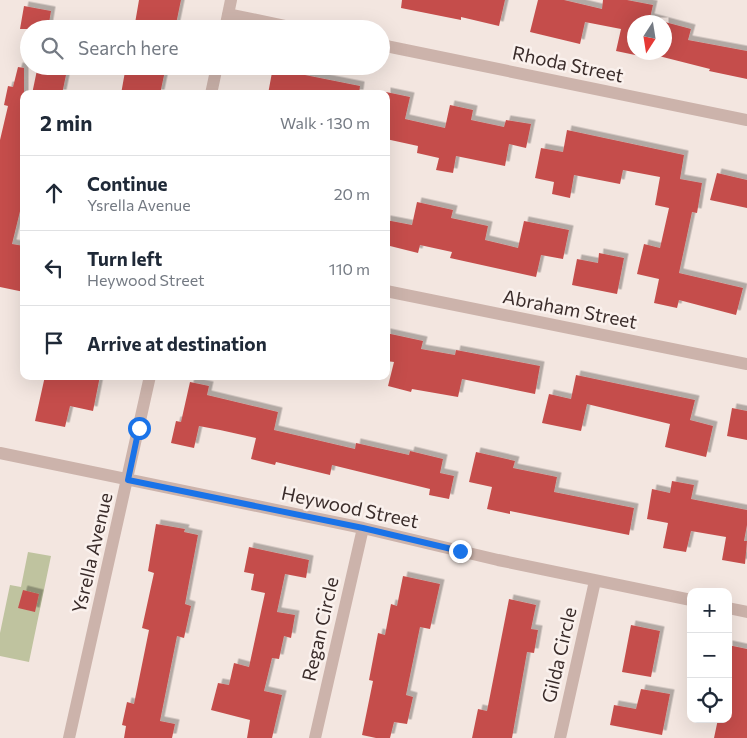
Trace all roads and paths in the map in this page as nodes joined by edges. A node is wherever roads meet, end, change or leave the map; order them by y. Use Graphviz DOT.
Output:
graph roads {
  1 [pos="231,0"];
  2 [pos="228,14"];
  3 [pos="227,20"];
  4 [pos="257,20"];
  5 [pos="390,47"];
  6 [pos="214,75"];
  7 [pos="212,90"];
  8 [pos="747,120"];
  9 [pos="390,292"];
  10 [pos="747,364"];
  11 [pos="149,380"];
  12 [pos="0,453"];
  13 [pos="128,480"];
  14 [pos="363,528"];
  15 [pos="595,580"];
  16 [pos="687,599"];
  17 [pos="732,609"];
  18 [pos="747,612"];
  19 [pos="69,738"];
  20 [pos="315,738"];
  21 [pos="560,738"];
  1 -- 2 [label="street"];
  2 -- 3 [label="street"];
  2 -- 4 [label="street"];
  5 -- 8 [label="street, Rhoda Street"];
  6 -- 7 [label="street"];
  9 -- 10 [label="street, Abraham Street"];
  11 -- 13 [label="street, Ysrella Avenue"];
  12 -- 13 [label="street, Heywood Street"];
  13 -- 14 [label="street, Heywood Street"];
  13 -- 19 [label="street, Ysrella Avenue"];
  14 -- 15 [label="street, Heywood Street"];
  14 -- 20 [label="street, Regan Circle"];
  15 -- 16 [label="street, Heywood Street"];
  15 -- 21 [label="street, Gilda Circle"];
  17 -- 18 [label="street"];
}
